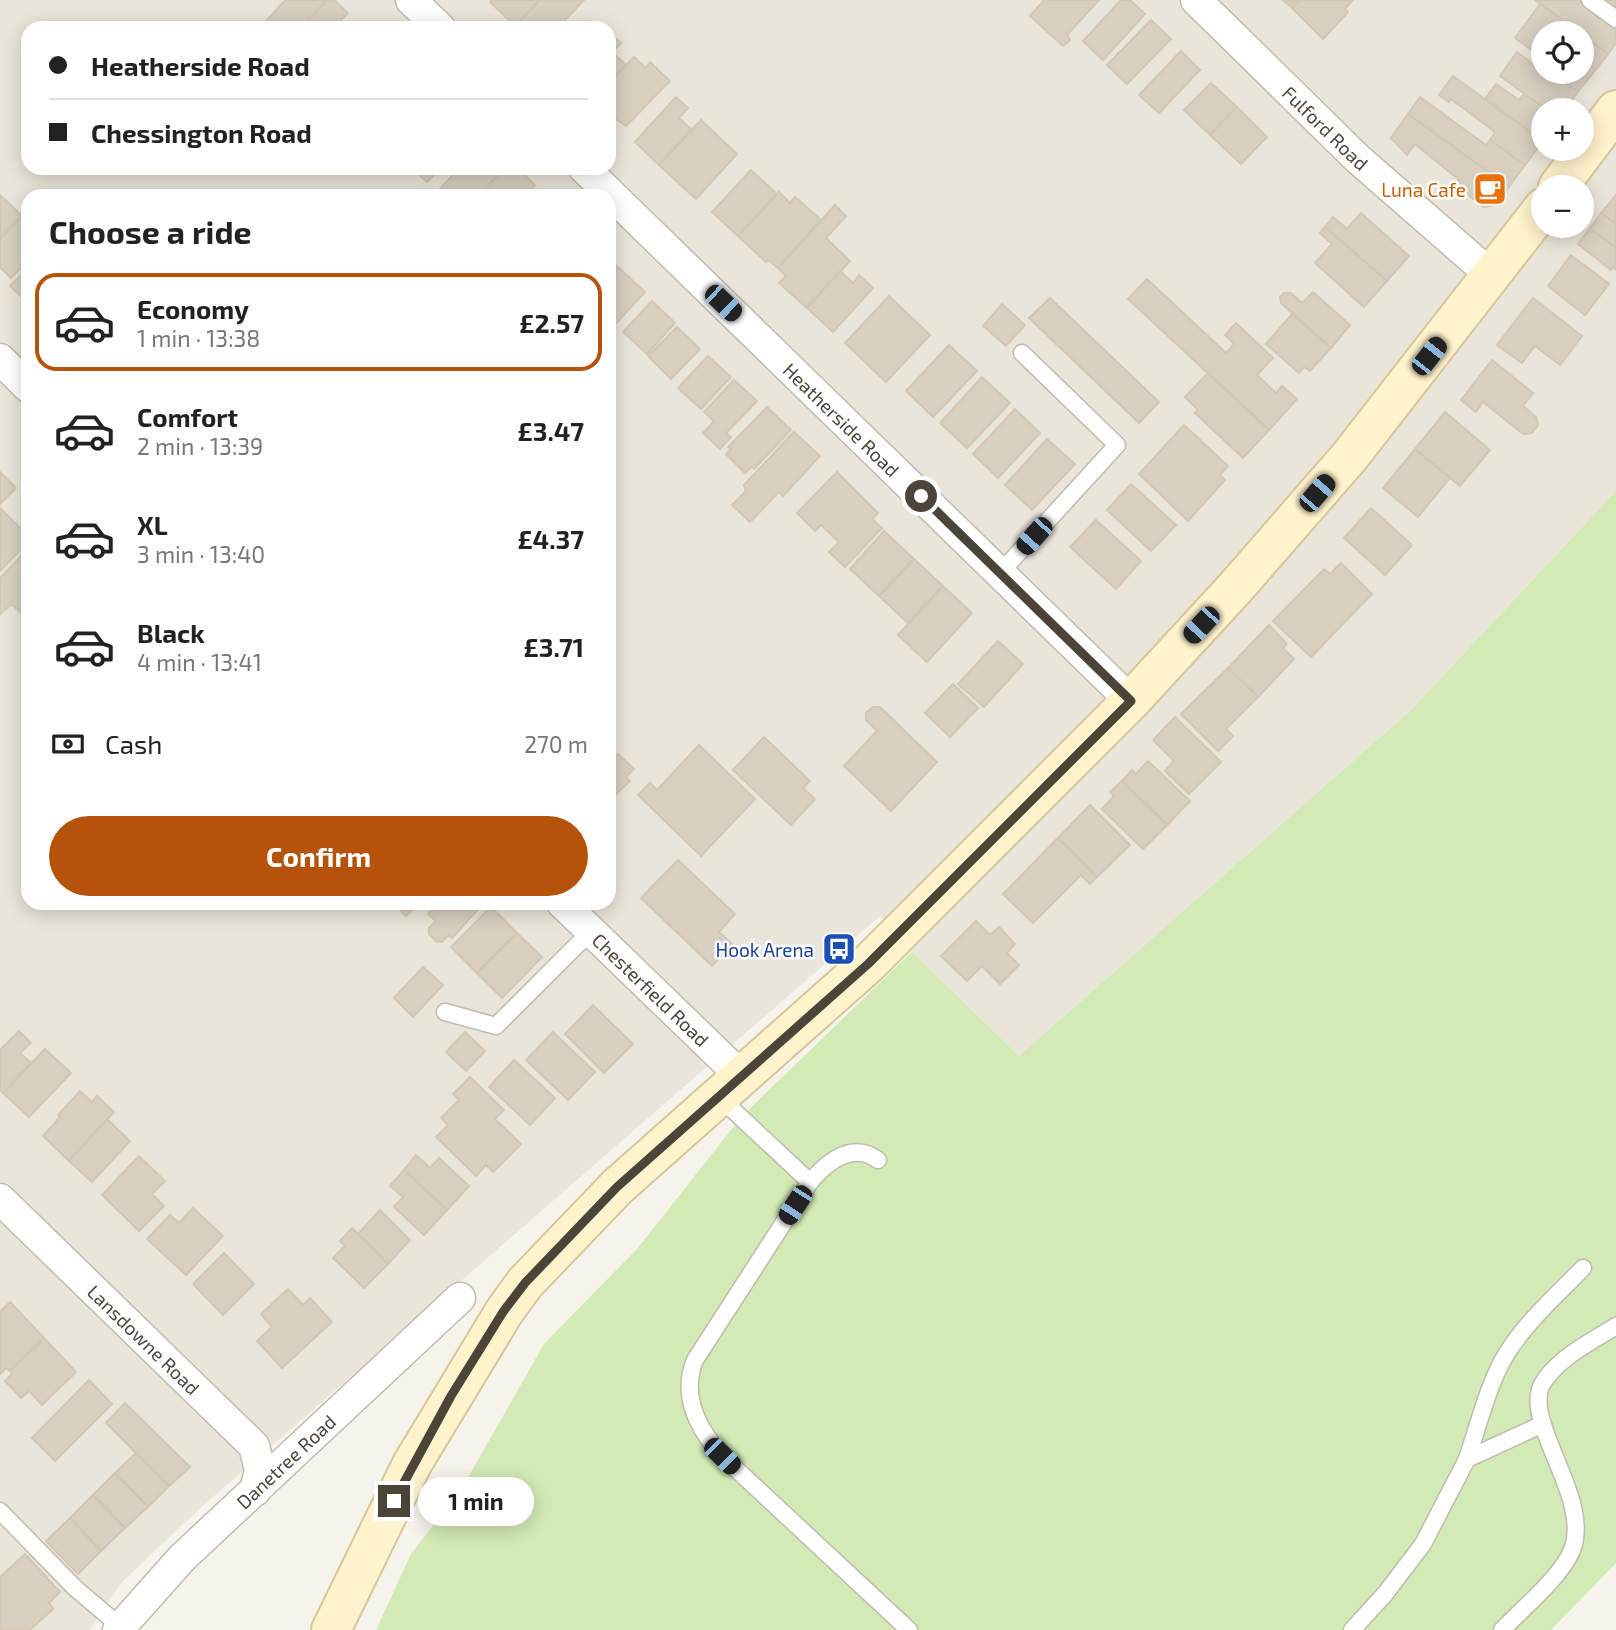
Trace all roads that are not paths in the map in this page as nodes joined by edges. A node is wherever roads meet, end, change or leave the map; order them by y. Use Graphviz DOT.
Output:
graph roads {
  1 [pos="411,0"];
  2 [pos="1196,0"];
  3 [pos="1590,0"];
  4 [pos="1616,19"];
  5 [pos="433,21"];
  6 [pos="1616,110"];
  7 [pos="591,175"];
  8 [pos="1567,175"];
  9 [pos="606,189"];
  10 [pos="616,199"];
  11 [pos="1531,224"];
  12 [pos="1492,276"];
  13 [pos="1022,353"];
  14 [pos="0,359"];
  15 [pos="21,380"];
  16 [pos="1000,573"];
  17 [pos="1131,701"];
  18 [pos="569,910"];
  19 [pos="591,931"];
  20 [pos="445,1012"];
  21 [pos="730,1087"];
  22 [pos="878,1160"];
  23 [pos="810,1182"];
  24 [pos="0,1199"];
  25 [pos="1583,1268"];
  26 [pos="460,1298"];
  27 [pos="1616,1326"];
  28 [pos="1543,1424"];
  29 [pos="1467,1459"];
  30 [pos="255,1491"];
  31 [pos="0,1511"];
  32 [pos="122,1629"];
  33 [pos="331,1630"];
  34 [pos="909,1630"];
  35 [pos="1352,1630"];
  36 [pos="1502,1630"];
  1 -- 5 [label="street"];
  2 -- 12 [label="street, Fulford Road"];
  3 -- 4 [label="lane"];
  6 -- 8 [label="main road"];
  7 -- 9 [label="street, Heatherside Road"];
  10 -- 16 [label="street, Heatherside Road"];
  11 -- 12 [label="main road"];
  12 -- 17 [label="main road"];
  13 -- 16 [label="lane"];
  14 -- 15 [label="street"];
  16 -- 17 [label="street, Heatherside Road"];
  17 -- 21 [label="main road"];
  18 -- 19 [label="street, Chesterfield Road"];
  19 -- 20 [label="lane"];
  19 -- 21 [label="street, Chesterfield Road"];
  21 -- 23 [label="lane"];
  21 -- 33 [label="main road"];
  22 -- 23 [label="lane"];
  23 -- 34 [label="lane"];
  24 -- 30 [label="street, Lansdowne Road"];
  25 -- 29 [label="lane"];
  26 -- 30 [label="street, Danetree Road"];
  27 -- 28 [label="lane"];
  28 -- 29 [label="lane"];
  28 -- 36 [label="lane"];
  29 -- 35 [label="lane"];
  30 -- 32 [label="street, Danetree Road"];
  31 -- 32 [label="lane"];
}
